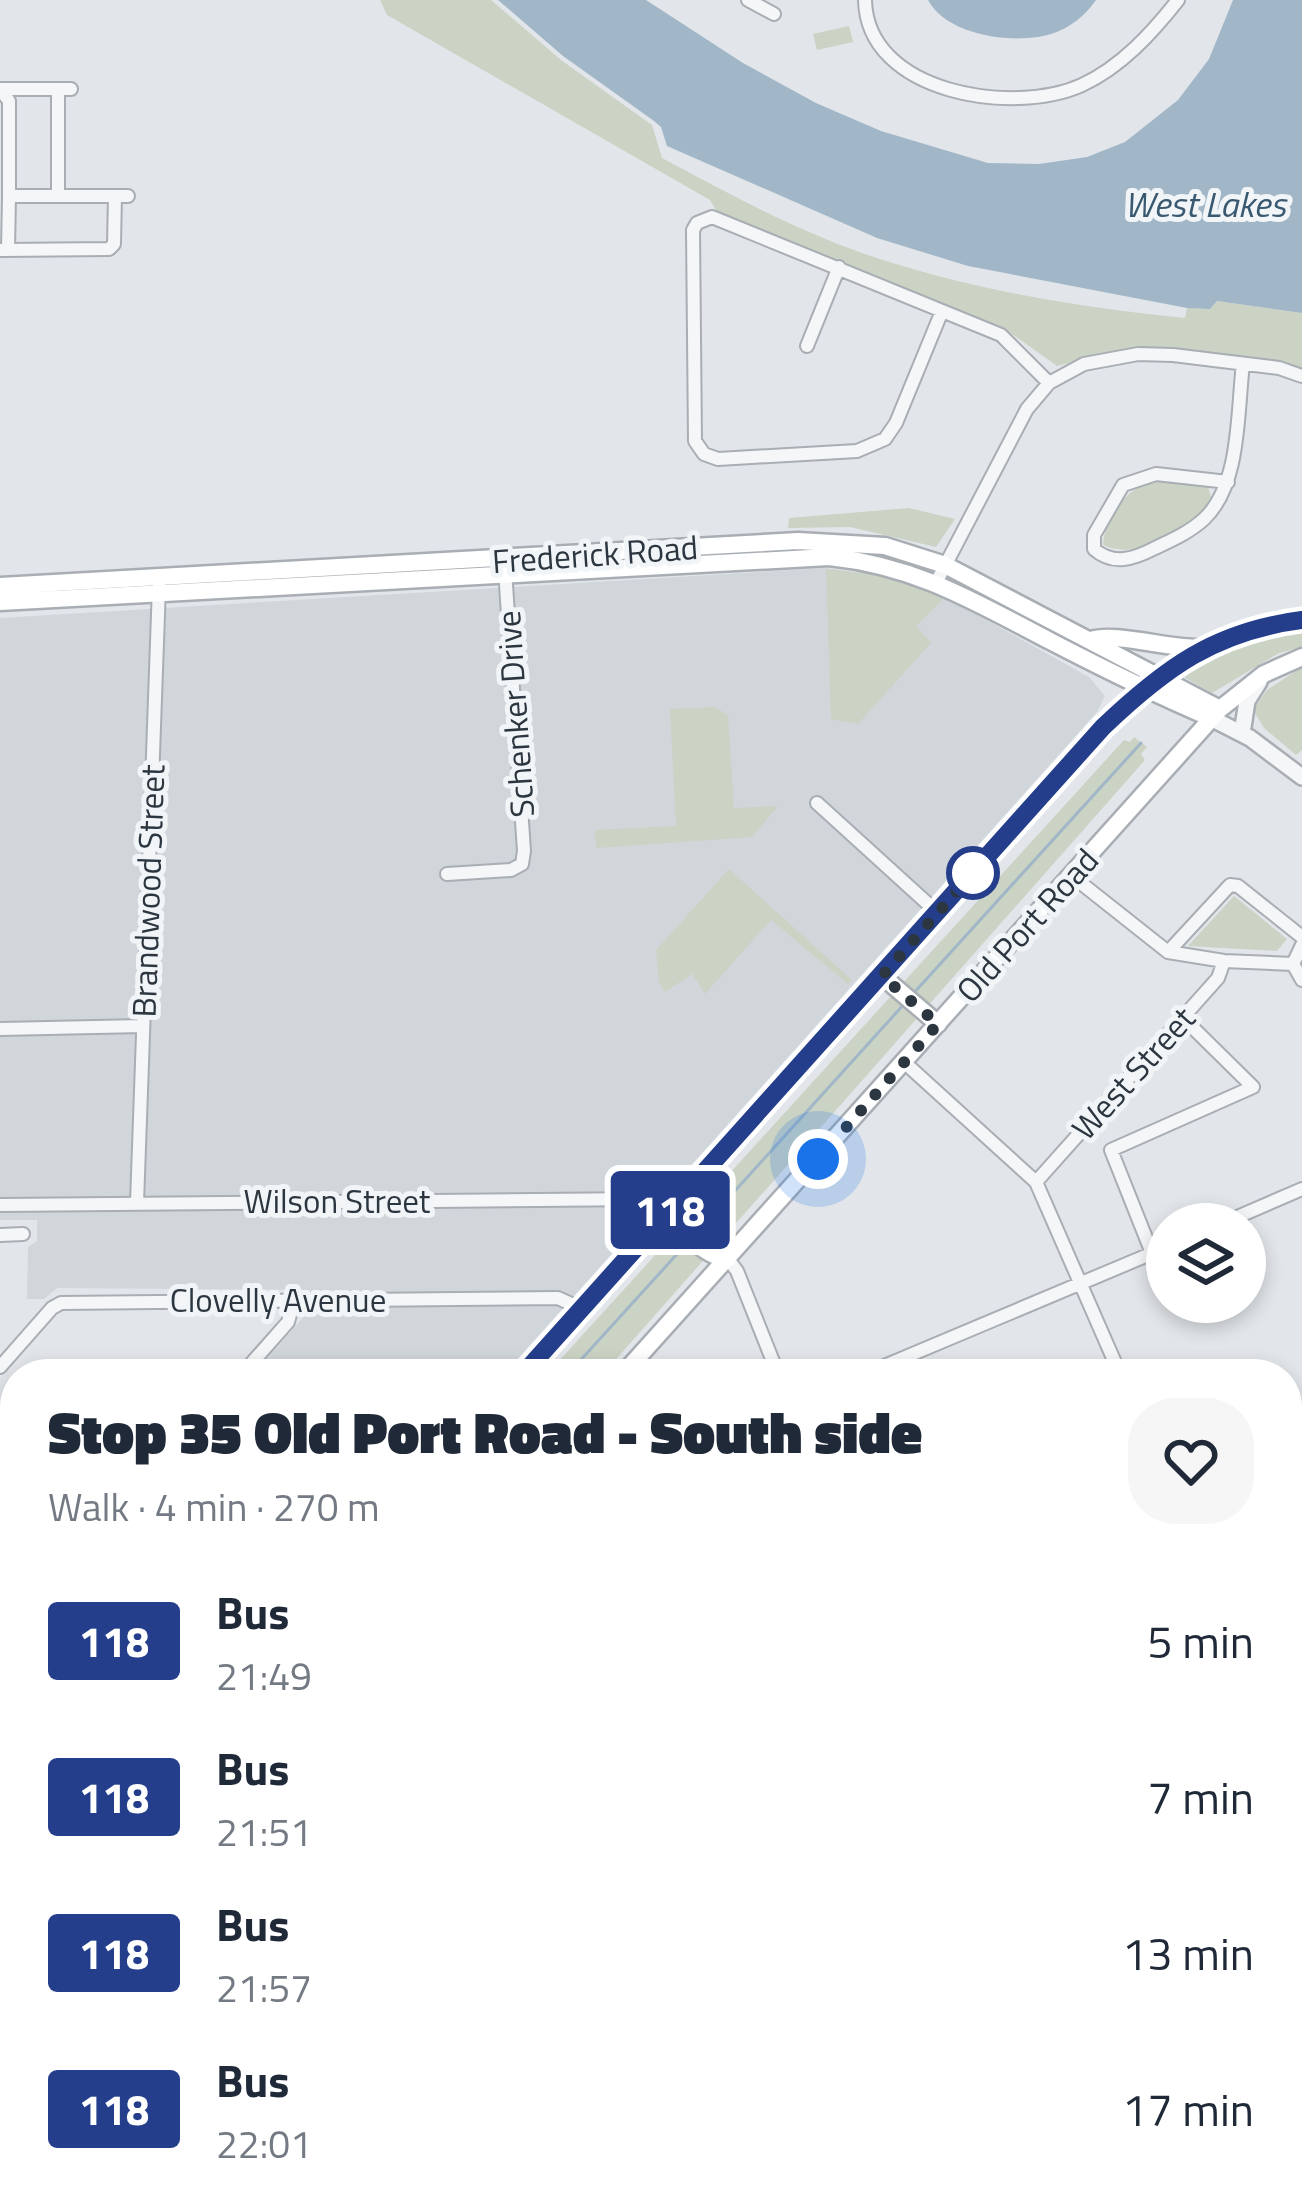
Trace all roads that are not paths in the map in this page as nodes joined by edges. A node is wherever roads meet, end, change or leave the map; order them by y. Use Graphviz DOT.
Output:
graph roads {
  1 [pos="748,0"];
  2 [pos="866,0"];
  3 [pos="1178,0"];
  4 [pos="774,14"];
  5 [pos="0,89"];
  6 [pos="8,196"];
  7 [pos="58,196"];
  8 [pos="4,250"];
  9 [pos="839,267"];
  10 [pos="942,311"];
  11 [pos="807,346"];
  12 [pos="1244,364"];
  13 [pos="1302,376"];
  14 [pos="1049,383"];
  15 [pos="1228,482"];
  16 [pos="505,567"];
  17 [pos="941,573"];
  18 [pos="0,586"];
  19 [pos="159,586"];
  20 [pos="0,602"];
  21 [pos="1302,620"];
  22 [pos="1090,640"];
  23 [pos="1201,649"];
  24 [pos="1302,657"];
  25 [pos="1101,668"];
  26 [pos="1264,674"];
  27 [pos="1152,683"];
  28 [pos="1210,711"];
  29 [pos="1103,727"];
  30 [pos="1246,733"];
  31 [pos="1302,777"];
  32 [pos="817,802"];
  33 [pos="447,874"];
  34 [pos="1072,876"];
  35 [pos="938,913"];
  36 [pos="1302,941"];
  37 [pos="1168,952"];
  38 [pos="1224,962"];
  39 [pos="1292,964"];
  40 [pos="1302,980"];
  41 [pos="889,982"];
  42 [pos="1182,1018"];
  43 [pos="938,1024"];
  44 [pos="142,1026"];
  45 [pos="0,1029"];
  46 [pos="904,1062"];
  47 [pos="1036,1182"];
  48 [pos="1302,1189"];
  49 [pos="137,1203"];
  50 [pos="0,1204"];
  51 [pos="1266,1205"];
  52 [pos="675,1216"];
  53 [pos="23,1234"];
  54 [pos="0,1235"];
  55 [pos="1146,1238"];
  56 [pos="1146,1256"];
  57 [pos="720,1257"];
  58 [pos="1082,1283"];
  59 [pos="294,1300"];
  60 [pos="581,1309"];
  61 [pos="3,1358"];
  62 [pos="255,1359"];
  63 [pos="536,1359"];
  64 [pos="635,1359"];
  65 [pos="772,1359"];
  66 [pos="901,1359"];
  67 [pos="1114,1359"];
  1 -- 4 [label="street"];
  2 -- 3 [label="street"];
  5 -- 6 [label="street"];
  5 -- 7 [label="street"];
  6 -- 7 [label="street"];
  6 -- 8 [label="street"];
  7 -- 8 [label="street"];
  9 -- 10 [label="street"];
  9 -- 10 [label="street"];
  9 -- 11 [label="street"];
  10 -- 14 [label="street"];
  12 -- 13 [label="street"];
  12 -- 14 [label="street"];
  12 -- 15 [label="street"];
  14 -- 17 [label="street"];
  15 -- 15 [label="street"];
  16 -- 17 [label="main road, Frederick Road"];
  16 -- 19 [label="main road, Frederick Road"];
  16 -- 33 [label="street, Schenker Drive"];
  17 -- 22 [label="main road, Frederick Road"];
  17 -- 25 [label="main road, Frederick Road"];
  18 -- 19 [label="main road, Frederick Road"];
  19 -- 20 [label="main road, Frederick Road"];
  19 -- 44 [label="street, Brandwood Street"];
  21 -- 23 [label="main road"];
  22 -- 23 [label="main road"];
  22 -- 27 [label="main road, Frederick Road"];
  23 -- 27 [label="main road"];
  24 -- 26 [label="main road"];
  25 -- 27 [label="main road, Frederick Road"];
  25 -- 29 [label="main road"];
  26 -- 28 [label="main road, Old Port Road"];
  26 -- 30 [label="street"];
  27 -- 28 [label="main road"];
  27 -- 29 [label="main road"];
  28 -- 30 [label="street"];
  28 -- 34 [label="main road, Old Port Road"];
  29 -- 35 [label="main road"];
  30 -- 31 [label="street"];
  32 -- 35 [label="street"];
  34 -- 37 [label="street"];
  34 -- 43 [label="main road, Old Port Road"];
  35 -- 41 [label="main road"];
  36 -- 37 [label="street"];
  36 -- 39 [label="street"];
  37 -- 38 [label="street"];
  38 -- 39 [label="street"];
  38 -- 42 [label="street, West Street"];
  39 -- 40 [label="street"];
  41 -- 43 [label="main road"];
  41 -- 52 [label="main road"];
  42 -- 47 [label="street, West Street"];
  42 -- 55 [label="street"];
  43 -- 46 [label="main road, Old Port Road"];
  44 -- 45 [label="street"];
  44 -- 49 [label="street, Brandwood Street"];
  46 -- 47 [label="street"];
  46 -- 57 [label="main road, Old Port Road"];
  47 -- 58 [label="street"];
  48 -- 51 [label="street"];
  49 -- 50 [label="street, Wilson Street"];
  49 -- 52 [label="street, Wilson Street"];
  52 -- 57 [label="main road"];
  52 -- 60 [label="main road"];
  53 -- 54 [label="street"];
  56 -- 58 [label="street"];
  57 -- 64 [label="main road, Old Port Road"];
  57 -- 65 [label="street"];
  58 -- 66 [label="street"];
  58 -- 67 [label="street"];
  59 -- 60 [label="street, Clovelly Avenue"];
  59 -- 61 [label="street, Clovelly Avenue"];
  59 -- 62 [label="street"];
  60 -- 63 [label="main road"];
}
